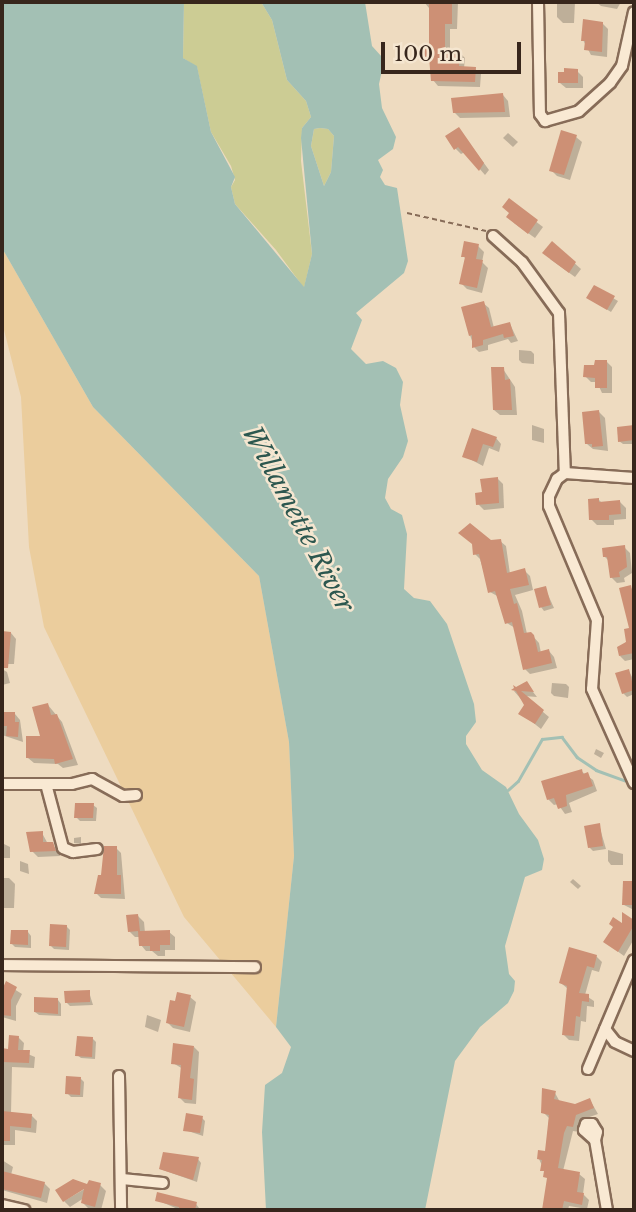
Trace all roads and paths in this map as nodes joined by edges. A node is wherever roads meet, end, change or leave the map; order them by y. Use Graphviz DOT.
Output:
graph roads {
  1 [pos="538,2"];
  2 [pos="634,12"];
  3 [pos="407,213"];
  4 [pos="493,236"];
  5 [pos="565,473"];
  6 [pos="634,478"];
  7 [pos="634,783"];
  8 [pos="2,784"];
  9 [pos="47,784"];
  10 [pos="136,795"];
  11 [pos="97,849"];
  12 [pos="634,960"];
  13 [pos="2,965"];
  14 [pos="256,967"];
  15 [pos="608,1032"];
  16 [pos="634,1051"];
  17 [pos="588,1069"];
  18 [pos="119,1076"];
  19 [pos="595,1140"];
  20 [pos="122,1178"];
  21 [pos="163,1183"];
  22 [pos="2,1205"];
  23 [pos="24,1210"];
  24 [pos="121,1210"];
  25 [pos="607,1210"];
  1 -- 2 [label="street"];
  3 -- 4 [label="path"];
  4 -- 5 [label="street"];
  5 -- 6 [label="street"];
  5 -- 7 [label="street"];
  8 -- 9 [label="street"];
  9 -- 10 [label="street"];
  9 -- 11 [label="street"];
  12 -- 15 [label="street"];
  13 -- 14 [label="street"];
  15 -- 16 [label="street"];
  15 -- 17 [label="street"];
  18 -- 20 [label="street"];
  19 -- 25 [label="street"];
  20 -- 21 [label="street"];
  20 -- 24 [label="street"];
  22 -- 23 [label="street"];
}
